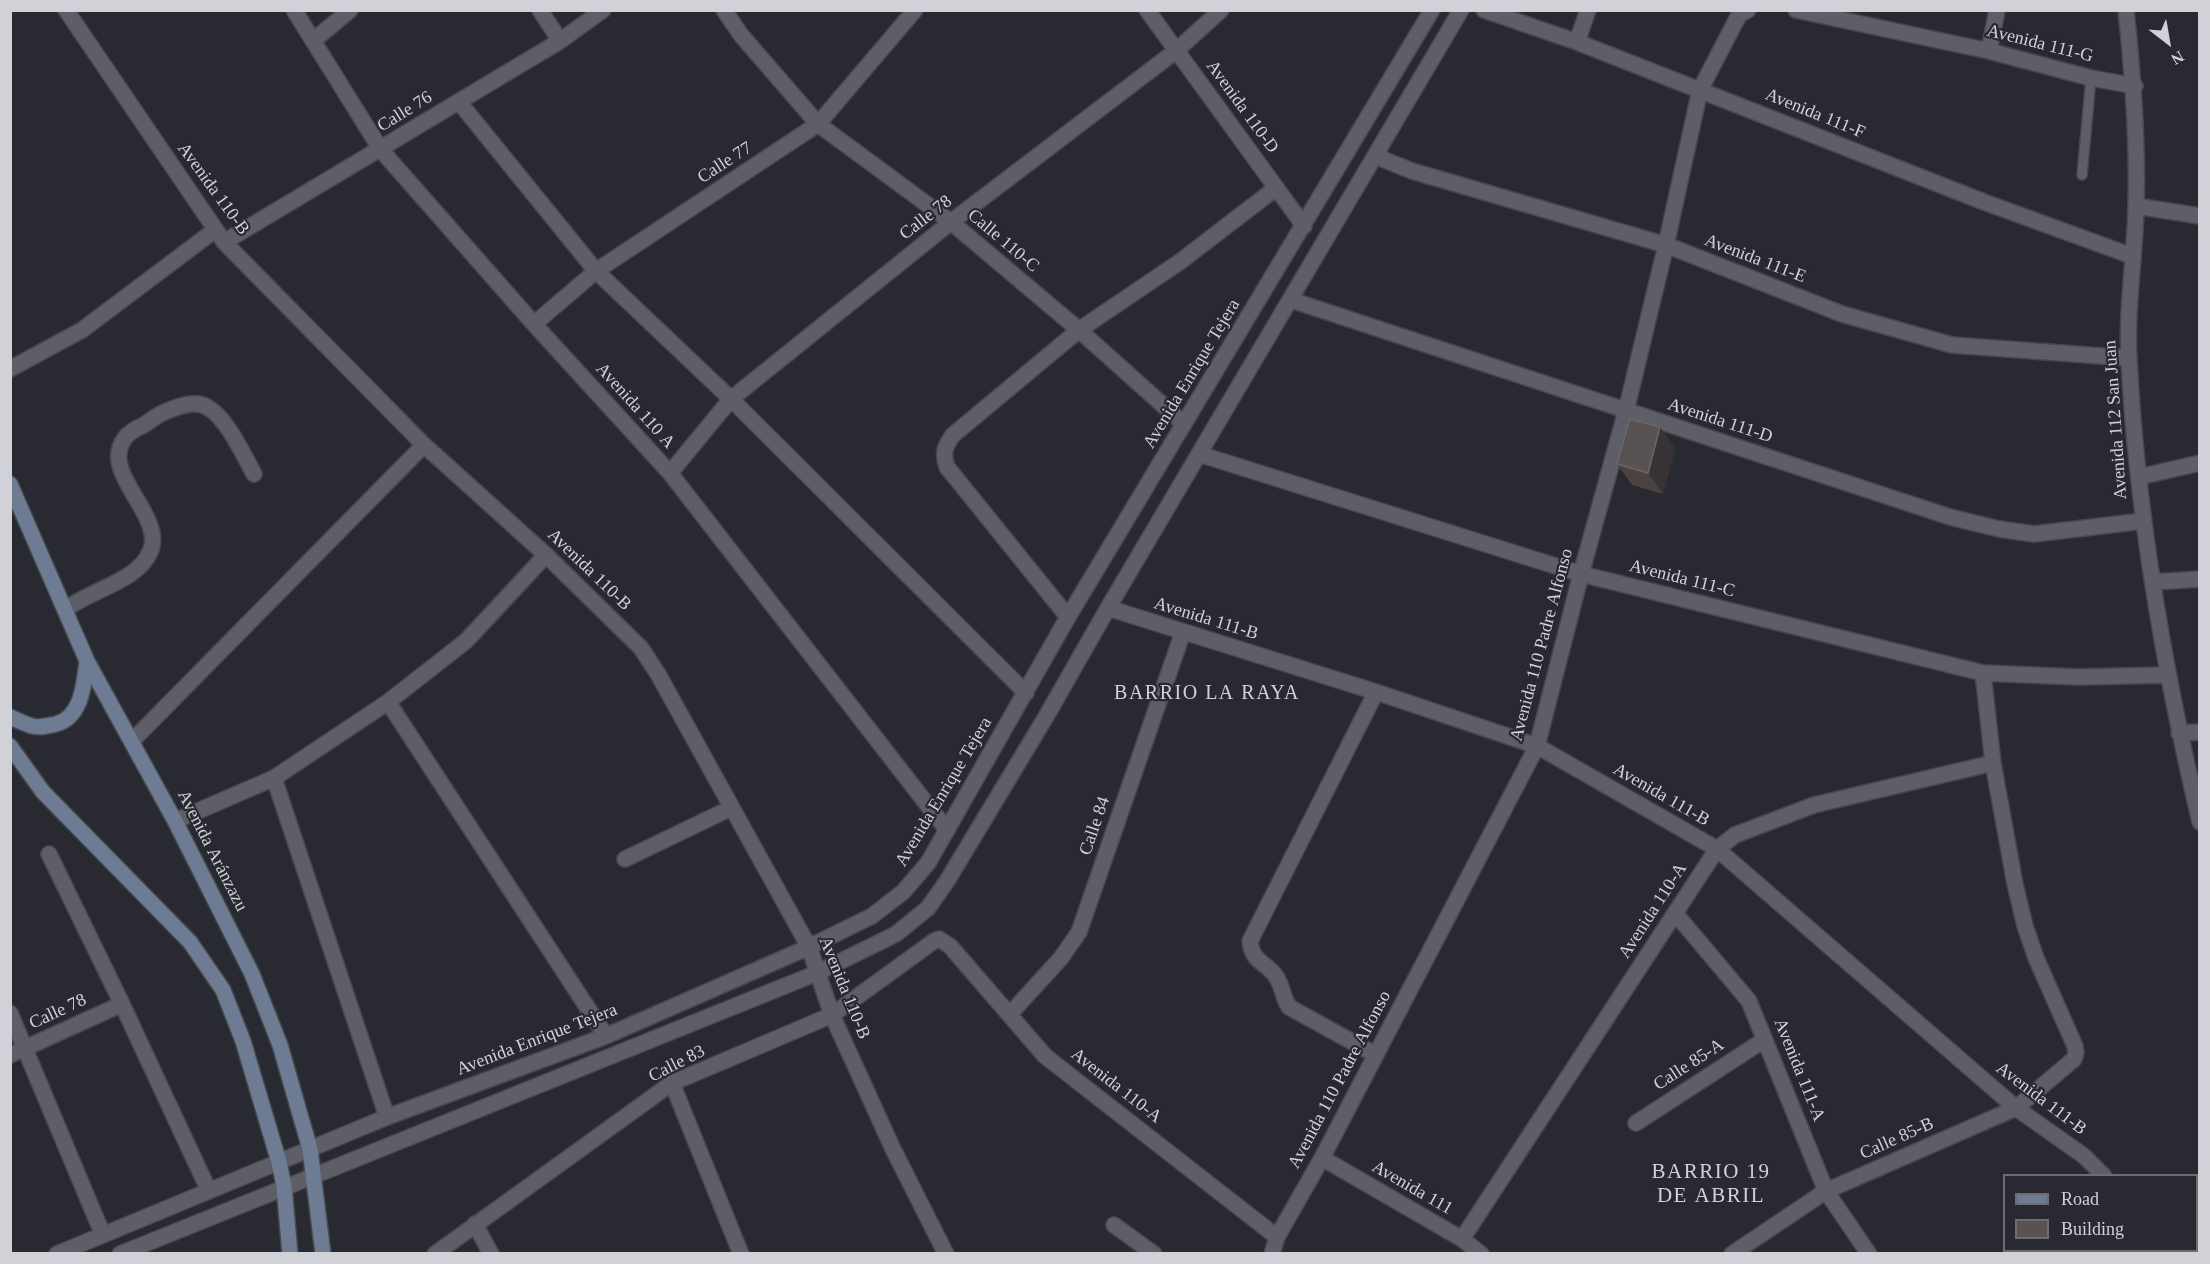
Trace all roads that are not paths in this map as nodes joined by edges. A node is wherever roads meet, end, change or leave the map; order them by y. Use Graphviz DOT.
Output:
graph roads {
  1 [pos="66,10"];
  2 [pos="294,10"];
  3 [pos="350,10"];
  4 [pos="540,10"];
  5 [pos="603,10"];
  6 [pos="724,10"];
  7 [pos="915,10"];
  8 [pos="1147,10"];
  9 [pos="1221,10"];
  10 [pos="1432,10"];
  11 [pos="1461,10"];
  12 [pos="1484,10"];
  13 [pos="1588,10"];
  14 [pos="1748,10"];
  15 [pos="1796,10"];
  16 [pos="1997,10"];
  17 [pos="2126,10"];
  18 [pos="314,41"];
  19 [pos="560,41"];
  20 [pos="1577,42"];
  21 [pos="1177,50"];
  22 [pos="1989,51"];
  23 [pos="2091,78"];
  24 [pos="2134,87"];
  25 [pos="1700,90"];
  26 [pos="459,102"];
  27 [pos="818,124"];
  28 [pos="381,150"];
  29 [pos="1375,156"];
  30 [pos="2082,175"];
  31 [pos="1276,188"];
  32 [pos="2136,206"];
  33 [pos="2199,216"];
  34 [pos="951,222"];
  35 [pos="1304,226"];
  36 [pos="215,230"];
  37 [pos="224,242"];
  38 [pos="1666,245"];
  39 [pos="2132,256"];
  40 [pos="596,271"];
  41 [pos="1291,300"];
  42 [pos="534,324"];
  43 [pos="1079,330"];
  44 [pos="2128,358"];
  45 [pos="10,369"];
  46 [pos="731,399"];
  47 [pos="1626,411"];
  48 [pos="1184,424"];
  49 [pos="424,445"];
  50 [pos="1199,454"];
  51 [pos="2199,463"];
  52 [pos="670,473"];
  53 [pos="255,474"];
  54 [pos="2139,477"];
  55 [pos="10,484"];
  56 [pos="2143,521"];
  57 [pos="546,555"];
  58 [pos="1581,574"];
  59 [pos="2199,579"];
  60 [pos="2153,582"];
  61 [pos="1108,608"];
  62 [pos="64,610"];
  63 [pos="1068,617"];
  64 [pos="1183,632"];
  65 [pos="87,661"];
  66 [pos="1983,673"];
  67 [pos="2168,675"];
  68 [pos="1376,692"];
  69 [pos="1026,693"];
  70 [pos="388,702"];
  71 [pos="10,717"];
  72 [pos="2199,732"];
  73 [pos="2179,733"];
  74 [pos="132,741"];
  75 [pos="10,746"];
  76 [pos="1537,746"];
  77 [pos="1993,763"];
  78 [pos="274,778"];
  79 [pos="731,808"];
  80 [pos="176,821"];
  81 [pos="2199,822"];
  82 [pos="947,830"];
  83 [pos="1717,849"];
  84 [pos="49,854"];
  85 [pos="625,859"];
  86 [pos="1675,913"];
  87 [pos="950,946"];
  88 [pos="809,947"];
  89 [pos="817,973"];
  90 [pos="122,1004"];
  91 [pos="10,1013"];
  92 [pos="1010,1014"];
  93 [pos="832,1015"];
  94 [pos="606,1036"];
  95 [pos="1764,1040"];
  96 [pos="26,1048"];
  97 [pos="10,1055"];
  98 [pos="1376,1055"];
  99 [pos="672,1083"];
  100 [pos="2016,1108"];
  101 [pos="387,1117"];
  102 [pos="1636,1123"];
  103 [pos="310,1149"];
  104 [pos="1322,1158"];
  105 [pos="279,1162"];
  106 [pos="2102,1174"];
  107 [pos="314,1176"];
  108 [pos="284,1186"];
  109 [pos="209,1191"];
  110 [pos="1826,1191"];
  111 [pos="475,1224"];
  112 [pos="1114,1225"];
  113 [pos="103,1235"];
  114 [pos="1277,1237"];
  115 [pos="1462,1239"];
  116 [pos="1478,1252"];
  117 [pos="57,1254"];
  118 [pos="120,1254"];
  119 [pos="290,1254"];
  120 [pos="323,1254"];
  121 [pos="435,1254"];
  122 [pos="491,1254"];
  123 [pos="741,1254"];
  124 [pos="946,1254"];
  125 [pos="1154,1254"];
  126 [pos="1264,1254"];
  127 [pos="1272,1254"];
  128 [pos="1732,1254"];
  129 [pos="1869,1254"];
  1 -- 36 [label="street, Avenida 110-B"];
  2 -- 18 [label="street, Avenida 110 A"];
  3 -- 18 [label="street"];
  4 -- 19 [label="street"];
  5 -- 19 [label="street, Calle 76"];
  6 -- 27 [label="street, Calle 110-C"];
  7 -- 27 [label="street, Calle 77"];
  8 -- 21 [label="street, Avenida 110-D"];
  9 -- 21 [label="street, Calle 78"];
  10 -- 35 [label="street, Avenida Enrique Tejera"];
  11 -- 29 [label="street"];
  12 -- 20 [label="street, Avenida 111-F"];
  13 -- 20 [label="street"];
  14 -- 25 [label="street, Avenida 110 Padre Alfonso"];
  15 -- 22 [label="street, Avenida 111-G"];
  16 -- 22 [label="street"];
  17 -- 24 [label="street, Avenida 112 San Juan"];
  18 -- 28 [label="street, Avenida 110 A"];
  19 -- 26 [label="street, Calle 76"];
  20 -- 25 [label="street, Avenida 111-F"];
  21 -- 31 [label="street, Avenida 110-D"];
  21 -- 34 [label="street, Calle 78"];
  22 -- 23 [label="street, Avenida 111-G"];
  23 -- 24 [label="street, Avenida 111-G"];
  23 -- 30 [label="lane"];
  24 -- 32 [label="street, Avenida 112 San Juan"];
  25 -- 38 [label="street, Avenida 110 Padre Alfonso"];
  25 -- 39 [label="street, Avenida 111-F"];
  26 -- 28 [label="street, Calle 76"];
  26 -- 40 [label="street"];
  27 -- 34 [label="street, Calle 110-C"];
  27 -- 40 [label="street, Calle 77"];
  28 -- 37 [label="street, Calle 76"];
  28 -- 42 [label="street, Avenida 110 A"];
  29 -- 38 [label="street, Avenida 111-E"];
  29 -- 41 [label="street"];
  31 -- 35 [label="street, Avenida 110-D"];
  31 -- 43 [label="street"];
  32 -- 33 [label="street"];
  32 -- 39 [label="street, Avenida 112 San Juan"];
  34 -- 43 [label="street, Calle 110-C"];
  34 -- 46 [label="street, Calle 78"];
  35 -- 48 [label="street, Avenida Enrique Tejera"];
  36 -- 37 [label="street, Avenida 110-B"];
  36 -- 45 [label="street"];
  37 -- 49 [label="street, Avenida 110-B"];
  38 -- 44 [label="street, Avenida 111-E"];
  38 -- 47 [label="street, Avenida 110 Padre Alfonso"];
  39 -- 44 [label="street, Avenida 112 San Juan"];
  40 -- 42 [label="street, Calle 77"];
  40 -- 46 [label="street"];
  41 -- 47 [label="street, Avenida 111-D"];
  41 -- 50 [label="street"];
  42 -- 52 [label="street, Avenida 110 A"];
  43 -- 48 [label="street, Calle 110-C"];
  43 -- 63 [label="street"];
  44 -- 54 [label="street, Avenida 112 San Juan"];
  46 -- 52 [label="street, Calle 78"];
  46 -- 69 [label="street"];
  47 -- 56 [label="street, Avenida 111-D"];
  47 -- 58 [label="street, Avenida 110 Padre Alfonso"];
  48 -- 63 [label="street, Avenida Enrique Tejera"];
  49 -- 57 [label="street, Avenida 110-B"];
  49 -- 74 [label="street"];
  50 -- 58 [label="street, Avenida 111-C"];
  50 -- 61 [label="street"];
  51 -- 54 [label="street"];
  52 -- 82 [label="street, Avenida 110 A"];
  53 -- 62 [label="street"];
  54 -- 56 [label="street, Avenida 112 San Juan"];
  55 -- 62 [label="main road, Avenida Aránzazu"];
  56 -- 60 [label="street, Avenida 112 San Juan"];
  57 -- 70 [label="street"];
  57 -- 79 [label="street, Avenida 110-B"];
  58 -- 66 [label="street, Avenida 111-C"];
  58 -- 76 [label="street, Avenida 110 Padre Alfonso"];
  59 -- 60 [label="street"];
  60 -- 67 [label="street, Avenida 112 San Juan"];
  61 -- 64 [label="street, Avenida 111-B"];
  61 -- 89 [label="street"];
  62 -- 65 [label="main road, Avenida Aránzazu"];
  63 -- 69 [label="street, Avenida Enrique Tejera"];
  64 -- 68 [label="street, Avenida 111-B"];
  64 -- 92 [label="street, Calle 84"];
  65 -- 71 [label="main road"];
  65 -- 74 [label="main road, Avenida Aránzazu"];
  66 -- 67 [label="street, Avenida 111-C"];
  66 -- 77 [label="street"];
  67 -- 73 [label="street, Avenida 112 San Juan"];
  68 -- 76 [label="street, Avenida 111-B"];
  68 -- 98 [label="street"];
  69 -- 82 [label="street, Avenida Enrique Tejera"];
  70 -- 78 [label="street"];
  70 -- 94 [label="street"];
  72 -- 73 [label="street"];
  73 -- 81 [label="street, Avenida 112 San Juan"];
  74 -- 80 [label="main road, Avenida Aránzazu"];
  75 -- 105 [label="main road"];
  76 -- 83 [label="street, Avenida 111-B"];
  76 -- 98 [label="street, Avenida 110 Padre Alfonso"];
  77 -- 83 [label="street, Avenida 110-A"];
  77 -- 100 [label="street, Calle 85-B"];
  78 -- 80 [label="street"];
  78 -- 101 [label="street"];
  79 -- 85 [label="street"];
  79 -- 88 [label="street, Avenida 110-B"];
  80 -- 103 [label="main road, Avenida Aránzazu"];
  82 -- 88 [label="street, Avenida Enrique Tejera"];
  83 -- 86 [label="street, Avenida 110-A"];
  83 -- 100 [label="street, Avenida 111-B"];
  84 -- 90 [label="street"];
  86 -- 95 [label="street, Avenida 111-A"];
  86 -- 115 [label="street, Avenida 110-A"];
  87 -- 92 [label="street, Avenida 110-A"];
  87 -- 93 [label="street, Calle 83"];
  88 -- 89 [label="street, Avenida 110-B"];
  88 -- 94 [label="street, Avenida Enrique Tejera"];
  89 -- 93 [label="street, Avenida 110-B"];
  89 -- 107 [label="street"];
  90 -- 96 [label="street, Calle 78"];
  90 -- 109 [label="street"];
  91 -- 96 [label="street"];
  92 -- 114 [label="street, Avenida 110-A"];
  93 -- 99 [label="street, Calle 83"];
  93 -- 124 [label="street, Avenida 110-B"];
  94 -- 101 [label="street, Avenida Enrique Tejera"];
  95 -- 102 [label="street, Calle 85-A"];
  95 -- 110 [label="street, Avenida 111-A"];
  96 -- 97 [label="street, Calle 78"];
  96 -- 113 [label="street"];
  98 -- 104 [label="street, Avenida 110 Padre Alfonso"];
  99 -- 111 [label="street, Calle 83"];
  99 -- 123 [label="street"];
  100 -- 106 [label="street, Avenida 111-B"];
  100 -- 110 [label="street, Calle 85-B"];
  101 -- 103 [label="street, Avenida Enrique Tejera"];
  103 -- 105 [label="street, Avenida Enrique Tejera"];
  103 -- 107 [label="main road, Avenida Aránzazu"];
  104 -- 114 [label="street, Avenida 110 Padre Alfonso"];
  104 -- 115 [label="street, Avenida 111"];
  105 -- 108 [label="main road"];
  105 -- 109 [label="street, Avenida Enrique Tejera"];
  107 -- 108 [label="street"];
  107 -- 120 [label="main road, Avenida Aránzazu"];
  108 -- 118 [label="street"];
  108 -- 119 [label="main road"];
  109 -- 113 [label="street, Avenida Enrique Tejera"];
  110 -- 128 [label="street, Calle 85-B"];
  110 -- 129 [label="street, Avenida 111-A"];
  111 -- 121 [label="street, Calle 83"];
  111 -- 122 [label="street"];
  112 -- 125 [label="street"];
  113 -- 117 [label="street, Avenida Enrique Tejera"];
  114 -- 126 [label="street"];
  114 -- 127 [label="street, Avenida 110 Padre Alfonso"];
  115 -- 116 [label="street, Avenida 111"];
}
